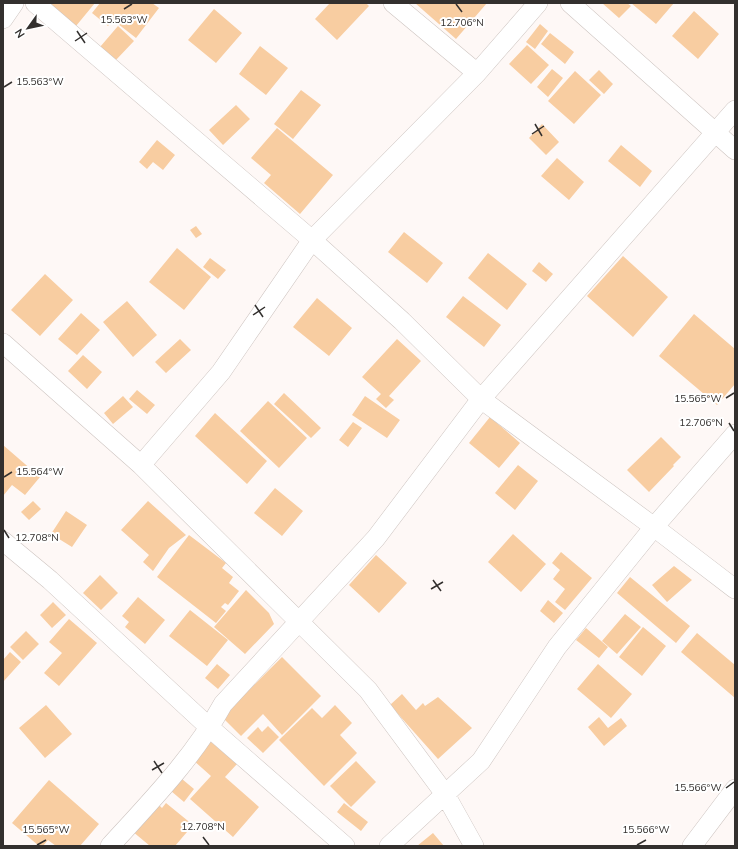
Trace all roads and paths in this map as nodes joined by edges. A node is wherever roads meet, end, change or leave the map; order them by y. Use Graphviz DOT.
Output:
graph roads {
  1 [pos="14,3"];
  2 [pos="35,3"];
  3 [pos="393,3"];
  4 [pos="538,3"];
  5 [pos="570,3"];
  6 [pos="3,19"];
  7 [pos="477,73"];
  8 [pos="735,110"];
  9 [pos="715,134"];
  10 [pos="735,150"];
  11 [pos="312,240"];
  12 [pos="3,343"];
  13 [pos="481,399"];
  14 [pos="735,434"];
  15 [pos="141,465"];
  16 [pos="654,527"];
  17 [pos="3,541"];
  18 [pos="735,589"];
  19 [pos="298,621"];
  20 [pos="210,728"];
  21 [pos="735,789"];
  22 [pos="445,794"];
  23 [pos="694,845"];
  24 [pos="110,846"];
  25 [pos="345,846"];
  26 [pos="389,846"];
  27 [pos="474,846"];
  1 -- 6 [label="street"];
  2 -- 11 [label="street"];
  3 -- 7 [label="street"];
  4 -- 7 [label="street"];
  5 -- 9 [label="street"];
  7 -- 11 [label="street"];
  8 -- 9 [label="street"];
  9 -- 10 [label="street"];
  9 -- 13 [label="street"];
  11 -- 13 [label="street"];
  11 -- 15 [label="street"];
  12 -- 15 [label="street"];
  13 -- 16 [label="street"];
  13 -- 19 [label="street"];
  14 -- 16 [label="street"];
  15 -- 19 [label="street"];
  16 -- 18 [label="street"];
  16 -- 22 [label="street"];
  17 -- 20 [label="street"];
  19 -- 20 [label="street"];
  19 -- 22 [label="street"];
  20 -- 24 [label="street"];
  20 -- 25 [label="street"];
  21 -- 23 [label="street"];
  22 -- 26 [label="street"];
  22 -- 27 [label="street"];
}
